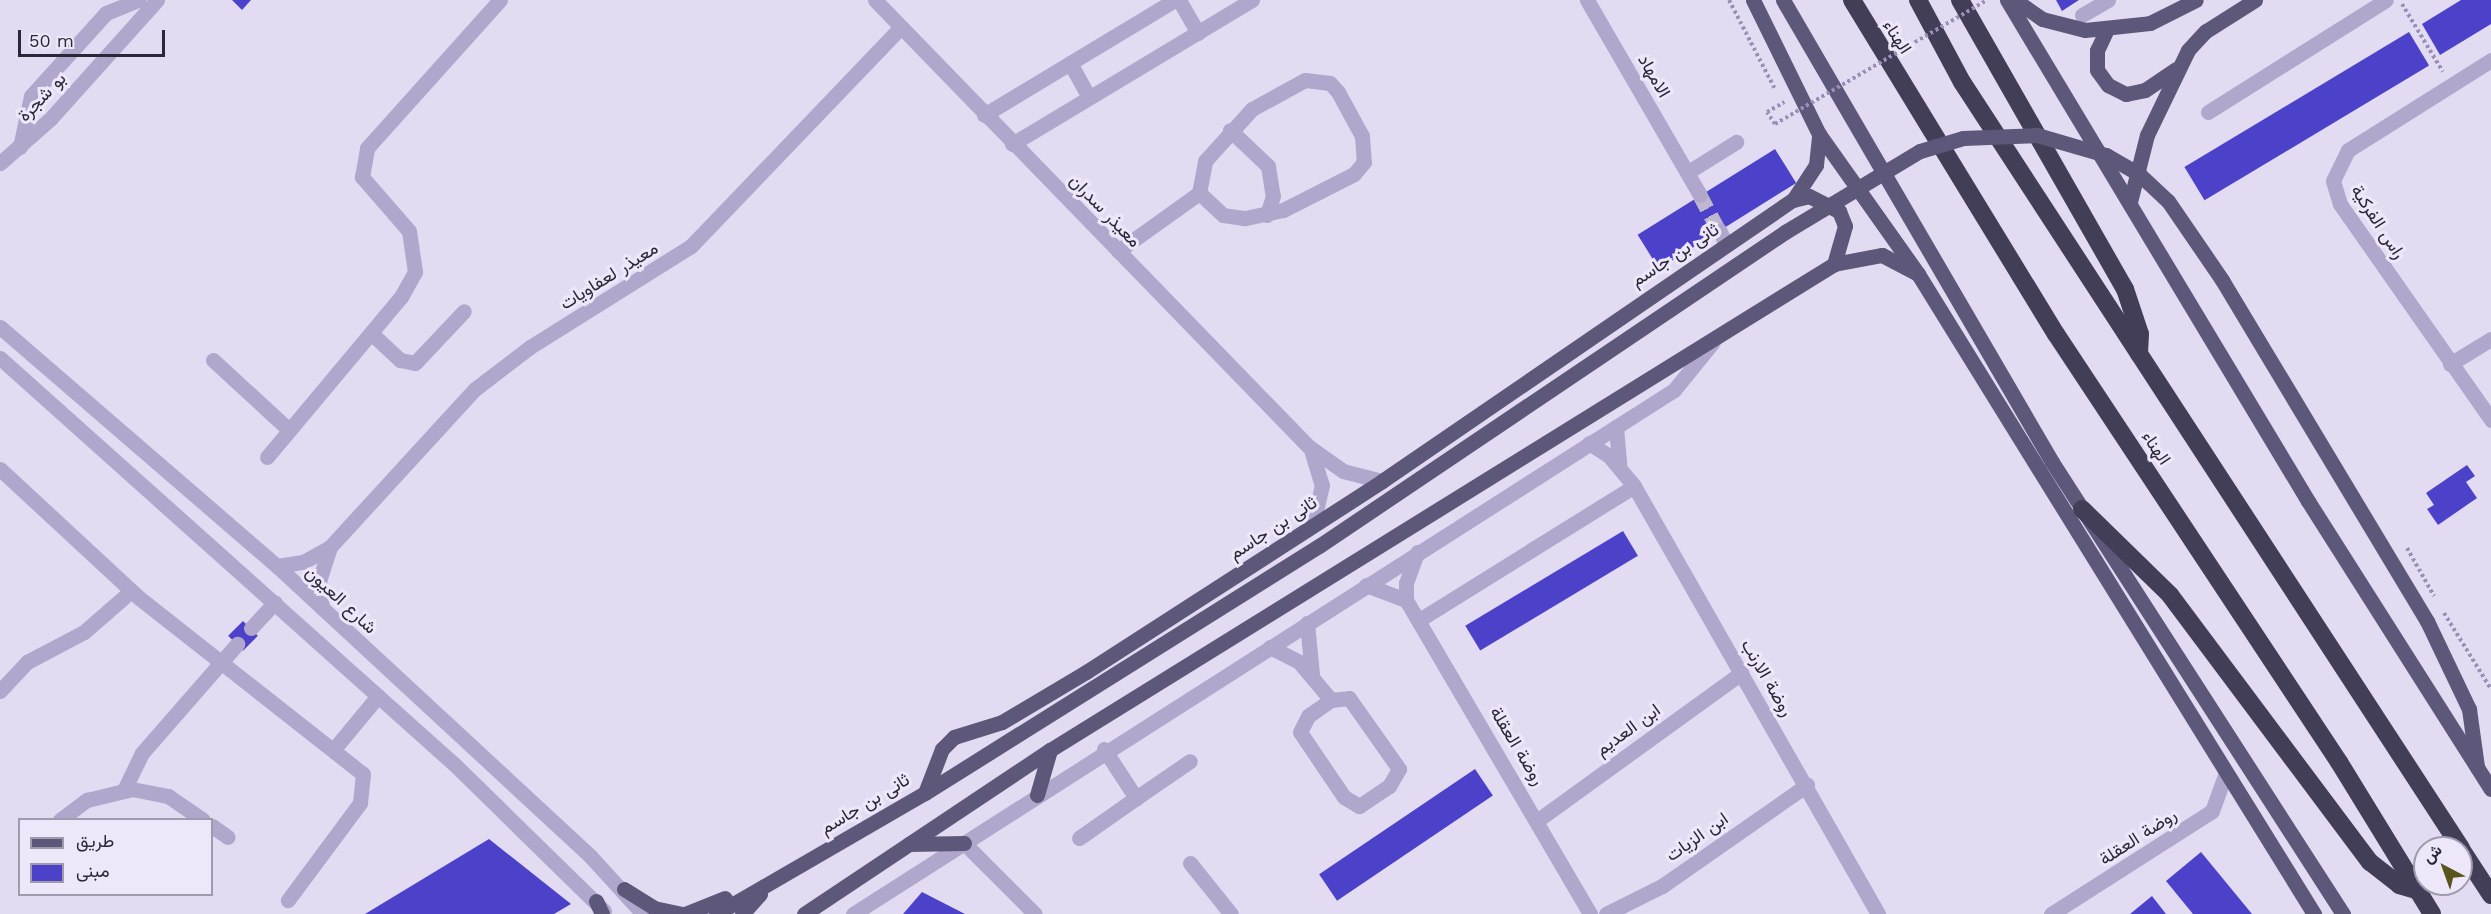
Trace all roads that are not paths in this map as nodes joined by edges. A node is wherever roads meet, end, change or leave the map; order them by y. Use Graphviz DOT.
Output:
graph roads {
  1 [pos="139,0"];
  2 [pos="157,0"];
  3 [pos="500,0"];
  4 [pos="875,0"];
  5 [pos="1177,0"];
  6 [pos="1252,0"];
  7 [pos="1587,0"];
  8 [pos="1753,0"];
  9 [pos="1784,0"];
  10 [pos="1843,0"];
  11 [pos="1852,0"];
  12 [pos="1918,0"];
  13 [pos="1960,0"];
  14 [pos="2007,0"];
  15 [pos="2016,0"];
  16 [pos="2108,0"];
  17 [pos="2196,0"];
  18 [pos="2255,0"];
  19 [pos="2386,0"];
  20 [pos="2082,15"];
  21 [pos="1861,20"];
  22 [pos="901,27"];
  23 [pos="2108,29"];
  24 [pos="1198,33"];
  25 [pos="2491,60"];
  26 [pos="1070,63"];
  27 [pos="2176,68"];
  28 [pos="1089,97"];
  29 [pos="2208,112"];
  30 [pos="984,115"];
  31 [pos="1230,130"];
  32 [pos="1819,134"];
  33 [pos="1736,142"];
  34 [pos="1012,144"];
  35 [pos="20,147"];
  36 [pos="0,163"];
  37 [pos="1688,172"];
  38 [pos="1199,193"];
  39 [pos="1700,195"];
  40 [pos="1793,200"];
  41 [pos="2130,202"];
  42 [pos="1268,215"];
  43 [pos="1719,230"];
  44 [pos="1726,244"];
  45 [pos="1118,252"];
  46 [pos="1834,264"];
  47 [pos="1918,274"];
  48 [pos="464,311"];
  49 [pos="0,327"];
  50 [pos="371,333"];
  51 [pos="2491,339"];
  52 [pos="1713,342"];
  53 [pos="2139,354"];
  54 [pos="0,358"];
  55 [pos="213,360"];
  56 [pos="2450,364"];
  57 [pos="2491,420"];
  58 [pos="1616,427"];
  59 [pos="289,430"];
  60 [pos="1589,444"];
  61 [pos="1309,447"];
  62 [pos="267,457"];
  63 [pos="1618,465"];
  64 [pos="0,469"];
  65 [pos="1382,481"];
  66 [pos="1634,486"];
  67 [pos="2082,509"];
  68 [pos="1313,524"];
  69 [pos="330,547"];
  70 [pos="1417,552"];
  71 [pos="277,566"];
  72 [pos="1366,585"];
  73 [pos="131,591"];
  74 [pos="1407,600"];
  75 [pos="274,602"];
  76 [pos="322,608"];
  77 [pos="1419,620"];
  78 [pos="1307,623"];
  79 [pos="251,628"];
  80 [pos="237,644"];
  81 [pos="1270,646"];
  82 [pos="221,661"];
  83 [pos="1742,673"];
  84 [pos="1312,674"];
  85 [pos="0,691"];
  86 [pos="378,696"];
  87 [pos="1330,700"];
  88 [pos="334,748"];
  89 [pos="1104,749"];
  90 [pos="1050,750"];
  91 [pos="1190,761"];
  92 [pos="2477,767"];
  93 [pos="2225,776"];
  94 [pos="1807,785"];
  95 [pos="2491,789"];
  96 [pos="124,790"];
  97 [pos="925,793"];
  98 [pos="1037,795"];
  99 [pos="1136,798"];
  100 [pos="61,818"];
  101 [pos="201,818"];
  102 [pos="1538,820"];
  103 [pos="875,823"];
  104 [pos="213,827"];
  105 [pos="2453,836"];
  106 [pos="228,837"];
  107 [pos="1079,838"];
  108 [pos="964,843"];
  109 [pos="909,844"];
  110 [pos="1190,863"];
  111 [pos="2473,867"];
  112 [pos="772,881"];
  113 [pos="2413,883"];
  114 [pos="624,889"];
  115 [pos="2413,889"];
  116 [pos="2491,895"];
  117 [pos="2421,896"];
  118 [pos="288,900"];
  119 [pos="599,908"];
  120 [pos="2070,910"];
  121 [pos="607,914"];
  122 [pos="643,914"];
  123 [pos="684,914"];
  124 [pos="716,914"];
  125 [pos="742,914"];
  126 [pos="804,914"];
  127 [pos="853,914"];
  128 [pos="1035,914"];
  129 [pos="1231,914"];
  130 [pos="1590,914"];
  131 [pos="1606,914"];
  132 [pos="1878,914"];
  133 [pos="2052,914"];
  134 [pos="2314,914"];
  135 [pos="2343,914"];
  136 [pos="2432,914"];
  1 -- 35 [label="street"];
  2 -- 35 [label="street, بو شجرة"];
  3 -- 50 [label="street"];
  4 -- 22 [label="street, معيذر سدران"];
  5 -- 24 [label="street"];
  5 -- 26 [label="street"];
  6 -- 24 [label="street"];
  7 -- 37 [label="street, الامهاد"];
  8 -- 32 [label="main road"];
  9 -- 67 [label="main road"];
  10 -- 21 [label="highway"];
  11 -- 21 [label="highway, الهناء"];
  12 -- 53 [label="highway, الهناء"];
  13 -- 53 [label="highway"];
  14 -- 41 [label="main road"];
  15 -- 23 [label="main road"];
  16 -- 20 [label="street"];
  17 -- 23 [label="main road"];
  18 -- 27 [label="main road"];
  19 -- 29 [label="street"];
  21 -- 113 [label="highway, الهناء"];
  22 -- 30 [label="street, معيذر سدران"];
  22 -- 69 [label="street, معيذر لعفاويات"];
  23 -- 27 [label="main road"];
  24 -- 28 [label="street"];
  25 -- 56 [label="street, راس الفركية"];
  26 -- 28 [label="street"];
  26 -- 30 [label="street"];
  27 -- 41 [label="main road"];
  28 -- 34 [label="street"];
  30 -- 34 [label="street, معيذر سدران"];
  31 -- 38 [label="street"];
  31 -- 42 [label="street"];
  31 -- 42 [label="street"];
  32 -- 40 [label="main road, ثانى بن جاسم"];
  32 -- 47 [label="main road"];
  33 -- 37 [label="street"];
  34 -- 45 [label="street, معيذر سدران"];
  35 -- 36 [label="street, بو شجرة"];
  37 -- 39 [label="street, الامهاد"];
  38 -- 42 [label="street"];
  38 -- 45 [label="street"];
  40 -- 44 [label="main road, ثانى بن جاسم"];
  40 -- 46 [label="main road"];
  41 -- 92 [label="main road"];
  43 -- 44 [label="street"];
  44 -- 65 [label="main road, ثانى بن جاسم"];
  45 -- 61 [label="street, معيذر سدران"];
  46 -- 47 [label="main road"];
  46 -- 52 [label="main road"];
  47 -- 93 [label="main road"];
  48 -- 50 [label="street"];
  49 -- 71 [label="street, شارع العيون"];
  50 -- 59 [label="street"];
  51 -- 56 [label="street"];
  52 -- 58 [label="street"];
  52 -- 90 [label="main road"];
  53 -- 105 [label="highway, الهناء"];
  54 -- 75 [label="street"];
  55 -- 59 [label="street"];
  56 -- 57 [label="street, راس الفركية"];
  58 -- 60 [label="street"];
  58 -- 63 [label="street"];
  59 -- 62 [label="street"];
  60 -- 63 [label="street, روضة الارنب"];
  60 -- 70 [label="street"];
  61 -- 65 [label="street, معيذر سدران"];
  61 -- 68 [label="street, معيذر سدران"];
  63 -- 66 [label="street, روضة الارنب"];
  64 -- 73 [label="street"];
  65 -- 68 [label="main road, ثانى بن جاسم"];
  66 -- 77 [label="street"];
  66 -- 83 [label="street, روضة الارنب"];
  67 -- 115 [label="highway"];
  67 -- 135 [label="main road"];
  68 -- 97 [label="main road, ثانى بن جاسم"];
  69 -- 71 [label="street, معيذر لعفاويات"];
  69 -- 76 [label="street, معيذر لعفاويات"];
  70 -- 72 [label="street"];
  70 -- 74 [label="street"];
  71 -- 76 [label="street, شارع العيون"];
  72 -- 74 [label="street"];
  72 -- 78 [label="street"];
  73 -- 82 [label="street"];
  73 -- 85 [label="street"];
  74 -- 77 [label="street, روضة العقلة"];
  75 -- 79 [label="street"];
  75 -- 86 [label="street"];
  76 -- 114 [label="street, شارع العيون"];
  77 -- 102 [label="street, روضة العقلة"];
  78 -- 81 [label="street"];
  78 -- 84 [label="street"];
  80 -- 82 [label="street"];
  81 -- 84 [label="street"];
  81 -- 89 [label="street"];
  82 -- 88 [label="street"];
  82 -- 96 [label="street"];
  83 -- 94 [label="street, روضة الارنب"];
  83 -- 102 [label="street, ابن العديم"];
  84 -- 87 [label="street"];
  86 -- 88 [label="street"];
  86 -- 119 [label="street"];
  87 -- 87 [label="street"];
  88 -- 118 [label="street"];
  89 -- 98 [label="street"];
  89 -- 99 [label="street"];
  90 -- 98 [label="main road"];
  90 -- 109 [label="main road"];
  91 -- 99 [label="street"];
  92 -- 95 [label="main road"];
  92 -- 97 [label="main road, bridge"];
  93 -- 120 [label="street, روضة العقلة"];
  93 -- 134 [label="main road"];
  94 -- 131 [label="street, ابن الزيات"];
  94 -- 132 [label="street, روضة الارنب"];
  96 -- 100 [label="street"];
  96 -- 101 [label="street"];
  97 -- 103 [label="main road, ثانى بن جاسم"];
  98 -- 108 [label="street"];
  99 -- 107 [label="street"];
  102 -- 130 [label="street, روضة العقلة"];
  103 -- 112 [label="main road, ثانى بن جاسم"];
  103 -- 123 [label="main road"];
  104 -- 106 [label="street"];
  108 -- 109 [label="main road"];
  108 -- 127 [label="street"];
  108 -- 128 [label="street"];
  109 -- 126 [label="main road"];
  110 -- 129 [label="street"];
  111 -- 116 [label="highway, الهناء"];
  112 -- 124 [label="main road, ثانى بن جاسم"];
  112 -- 125 [label="main road"];
  114 -- 122 [label="street, شارع العيون"];
  114 -- 123 [label="main road"];
  117 -- 136 [label="highway, الهناء"];
  119 -- 121 [label="street"];
  120 -- 133 [label="street, روضة العقلة"];
}
